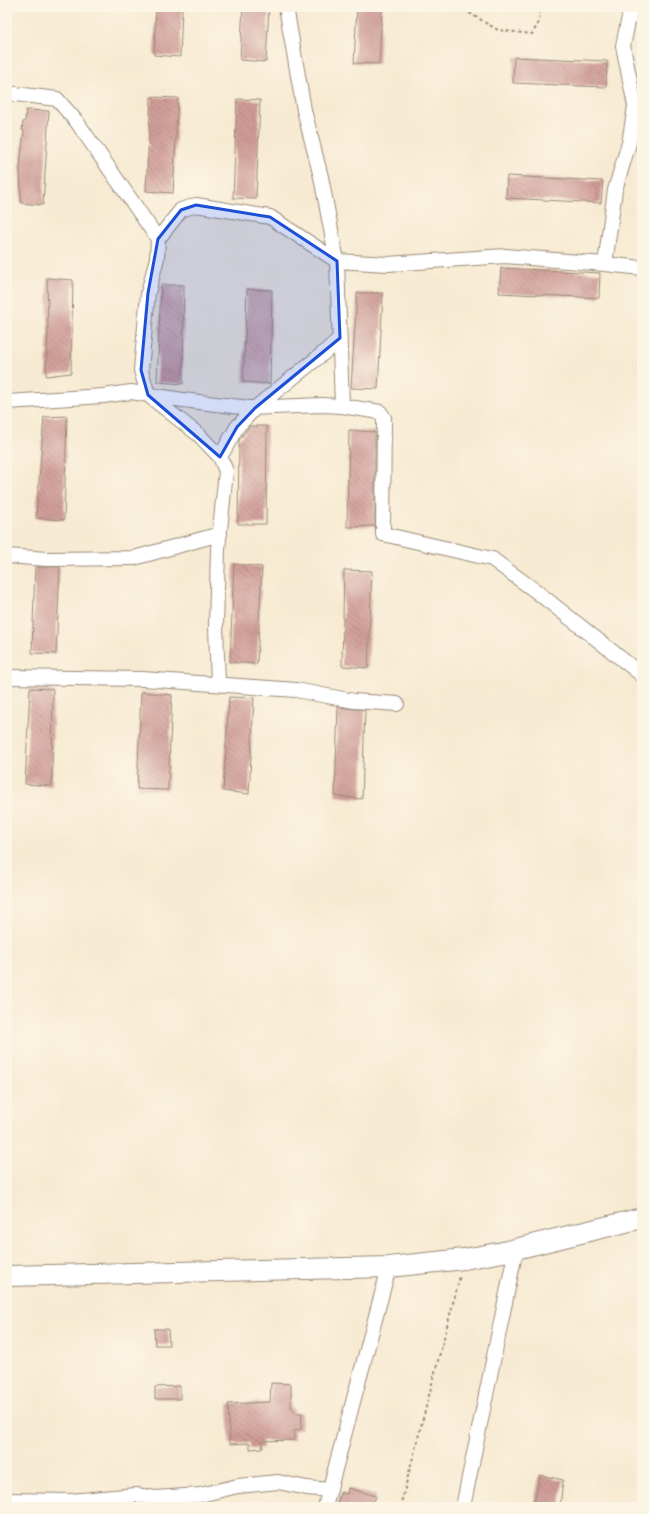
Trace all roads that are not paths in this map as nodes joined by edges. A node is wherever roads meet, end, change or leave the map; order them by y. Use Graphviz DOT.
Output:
graph roads {
  1 [pos="286,7"];
  2 [pos="631,7"];
  3 [pos="7,93"];
  4 [pos="158,239"];
  5 [pos="336,261"];
  6 [pos="605,264"];
  7 [pos="642,268"];
  8 [pos="340,338"];
  9 [pos="148,395"];
  10 [pos="7,402"];
  11 [pos="342,406"];
  12 [pos="255,408"];
  13 [pos="220,457"];
  14 [pos="220,534"];
  15 [pos="7,556"];
  16 [pos="642,675"];
  17 [pos="7,677"];
  18 [pos="218,684"];
  19 [pos="397,704"];
  20 [pos="642,1218"];
  21 [pos="516,1249"];
  22 [pos="389,1267"];
  23 [pos="7,1276"];
  24 [pos="330,1490"];
  25 [pos="7,1500"];
  26 [pos="325,1507"];
  27 [pos="463,1507"];
  1 -- 5 [label="street"];
  2 -- 6 [label="street"];
  3 -- 4 [label="street"];
  4 -- 5 [label="street"];
  4 -- 9 [label="street"];
  5 -- 6 [label="street"];
  5 -- 8 [label="street"];
  6 -- 7 [label="street"];
  8 -- 11 [label="street"];
  8 -- 12 [label="street"];
  9 -- 10 [label="street"];
  9 -- 12 [label="street"];
  9 -- 13 [label="street"];
  11 -- 12 [label="street"];
  11 -- 16 [label="street"];
  12 -- 13 [label="street"];
  13 -- 14 [label="street"];
  14 -- 15 [label="street"];
  14 -- 18 [label="street"];
  17 -- 18 [label="street"];
  18 -- 19 [label="street"];
  20 -- 21 [label="main road"];
  21 -- 22 [label="main road"];
  21 -- 27 [label="street"];
  22 -- 23 [label="main road"];
  22 -- 24 [label="street"];
  24 -- 25 [label="street"];
  24 -- 26 [label="street"];
}
